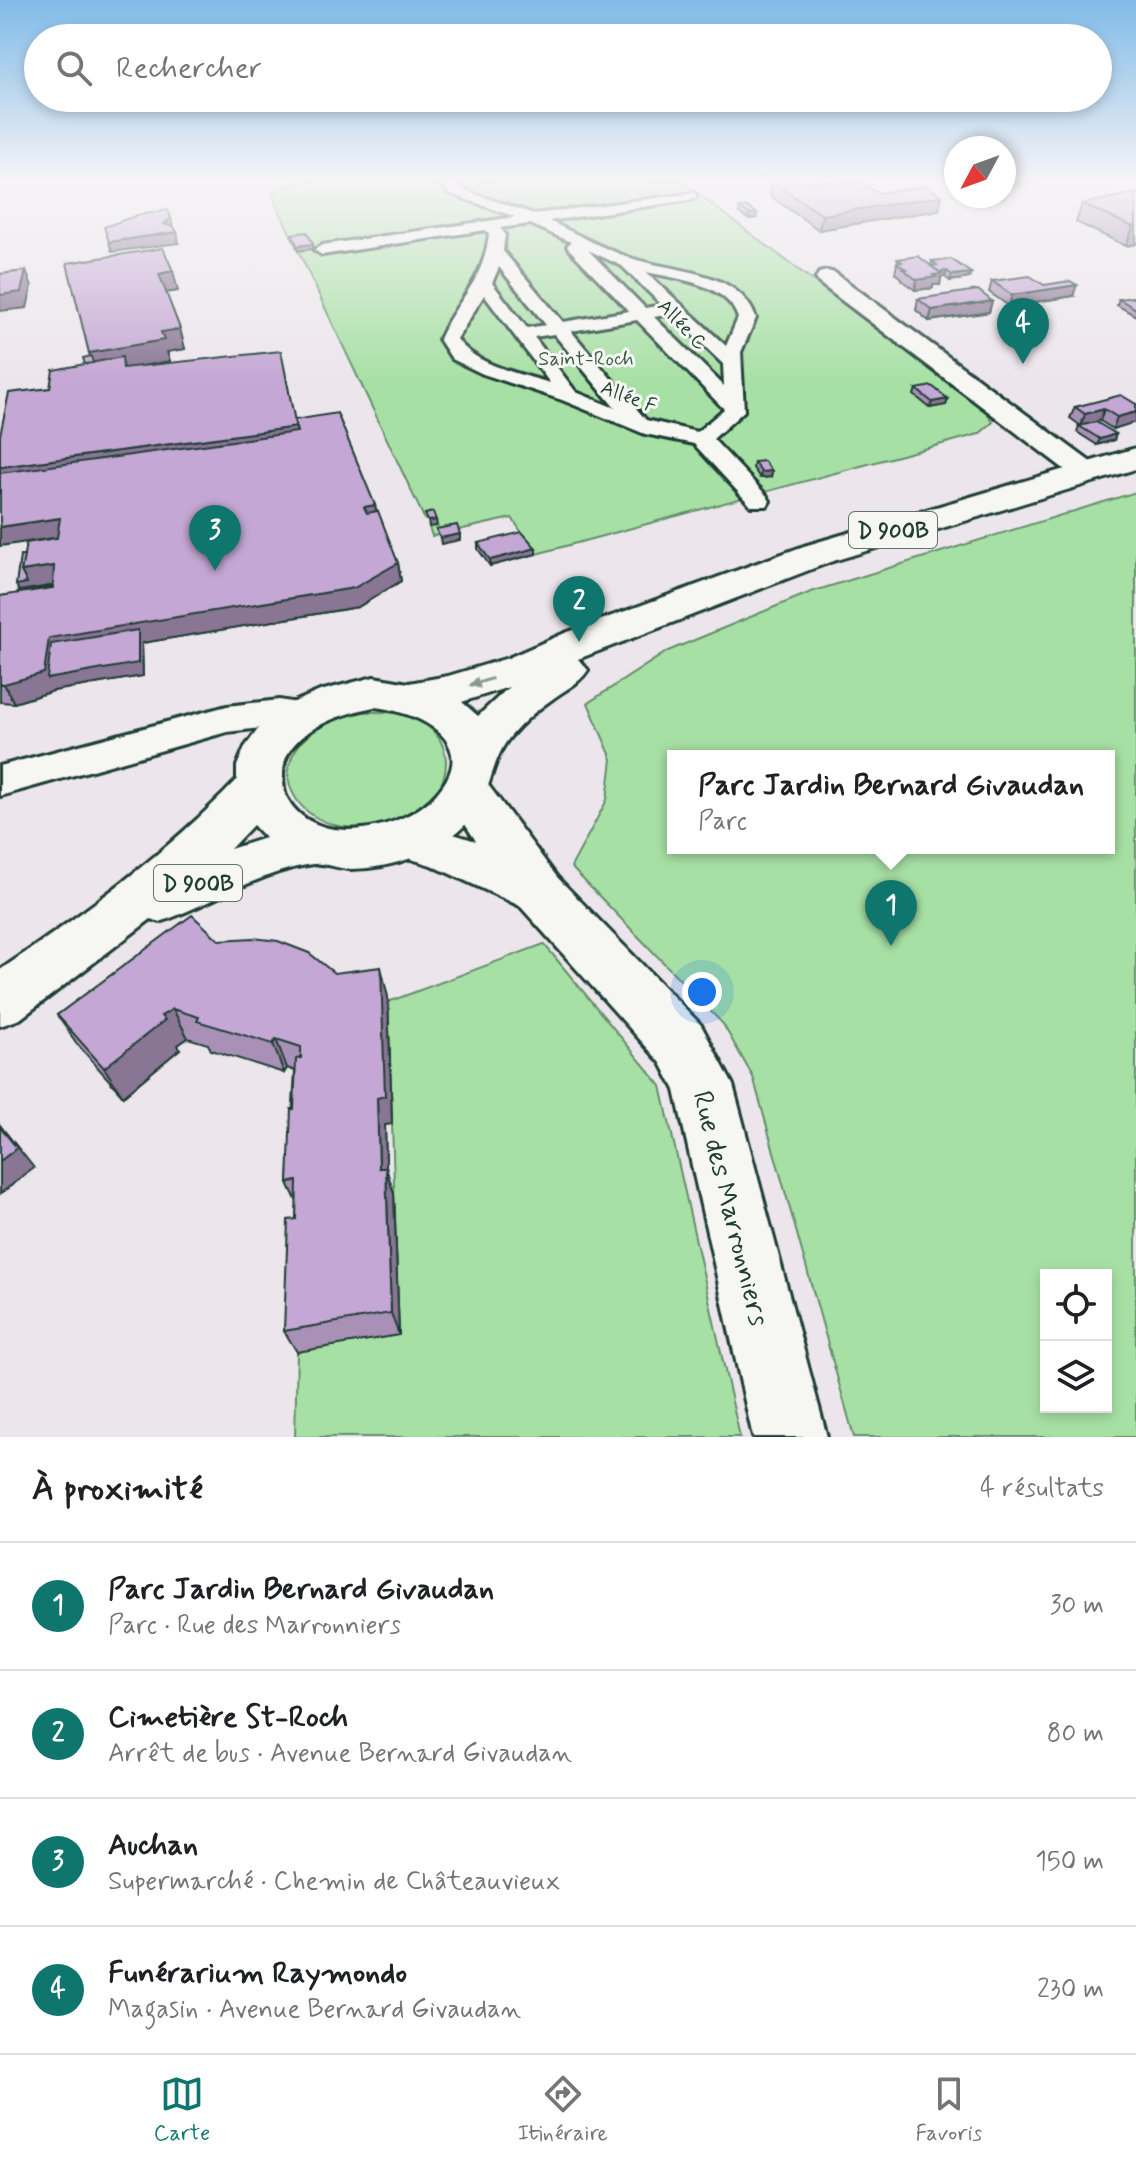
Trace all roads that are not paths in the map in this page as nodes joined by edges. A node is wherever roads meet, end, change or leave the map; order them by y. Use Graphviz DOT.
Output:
graph roads {
  1 [pos="335,248"];
  2 [pos="495,248"];
  3 [pos="578,248"];
  4 [pos="594,248"];
  5 [pos="322,250"];
  6 [pos="495,252"];
  7 [pos="627,262"];
  8 [pos="827,278"];
  9 [pos="484,283"];
  10 [pos="675,308"];
  11 [pos="642,314"];
  12 [pos="558,327"];
  13 [pos="522,334"];
  14 [pos="732,362"];
  15 [pos="569,396"];
  16 [pos="734,408"];
  17 [pos="640,426"];
  18 [pos="701,439"];
  19 [pos="1136,458"];
  20 [pos="1086,472"];
  21 [pos="759,501"];
  22 [pos="654,615"];
  23 [pos="414,696"];
  24 [pos="302,715"];
  25 [pos="190,728"];
  26 [pos="262,773"];
  27 [pos="470,773"];
  28 [pos="0,781"];
  29 [pos="408,839"];
  30 [pos="315,844"];
  31 [pos="539,892"];
  32 [pos="87,939"];
  33 [pos="0,1001"];
  34 [pos="790,1437"];
  1 -- 5 [label="street"];
  2 -- 6 [label="street"];
  3 -- 11 [label="street, Allée C"];
  4 -- 7 [label="street"];
  6 -- 9 [label="street, Allée F"];
  6 -- 12 [label="street"];
  7 -- 10 [label="street"];
  7 -- 14 [label="street"];
  8 -- 20 [label="street"];
  9 -- 13 [label="street"];
  9 -- 15 [label="street, Allée F"];
  10 -- 11 [label="street"];
  10 -- 14 [label="street"];
  11 -- 12 [label="street"];
  11 -- 16 [label="street, Allée C"];
  12 -- 13 [label="street"];
  12 -- 17 [label="street"];
  13 -- 15 [label="street"];
  14 -- 16 [label="street"];
  15 -- 17 [label="street, Allée F"];
  16 -- 18 [label="street"];
  17 -- 18 [label="street, Allée F"];
  18 -- 21 [label="street"];
  19 -- 20 [label="main road, D 900B"];
  20 -- 22 [label="main road, D 900B"];
  22 -- 23 [label="main road, D 900B, one-way"];
  22 -- 27 [label="main road, D 900B"];
  23 -- 24 [label="main road"];
  23 -- 27 [label="main road"];
  24 -- 25 [label="street"];
  24 -- 26 [label="main road"];
  25 -- 26 [label="street"];
  25 -- 28 [label="street"];
  26 -- 30 [label="main road"];
  26 -- 32 [label="main road, D 900B"];
  27 -- 29 [label="main road"];
  27 -- 31 [label="main road, Rue des Marronniers"];
  29 -- 30 [label="main road"];
  29 -- 31 [label="main road, Rue des Marronniers"];
  30 -- 32 [label="main road, D 900B"];
  31 -- 34 [label="main road, Rue des Marronniers"];
  32 -- 33 [label="main road, D 900B"];
}
